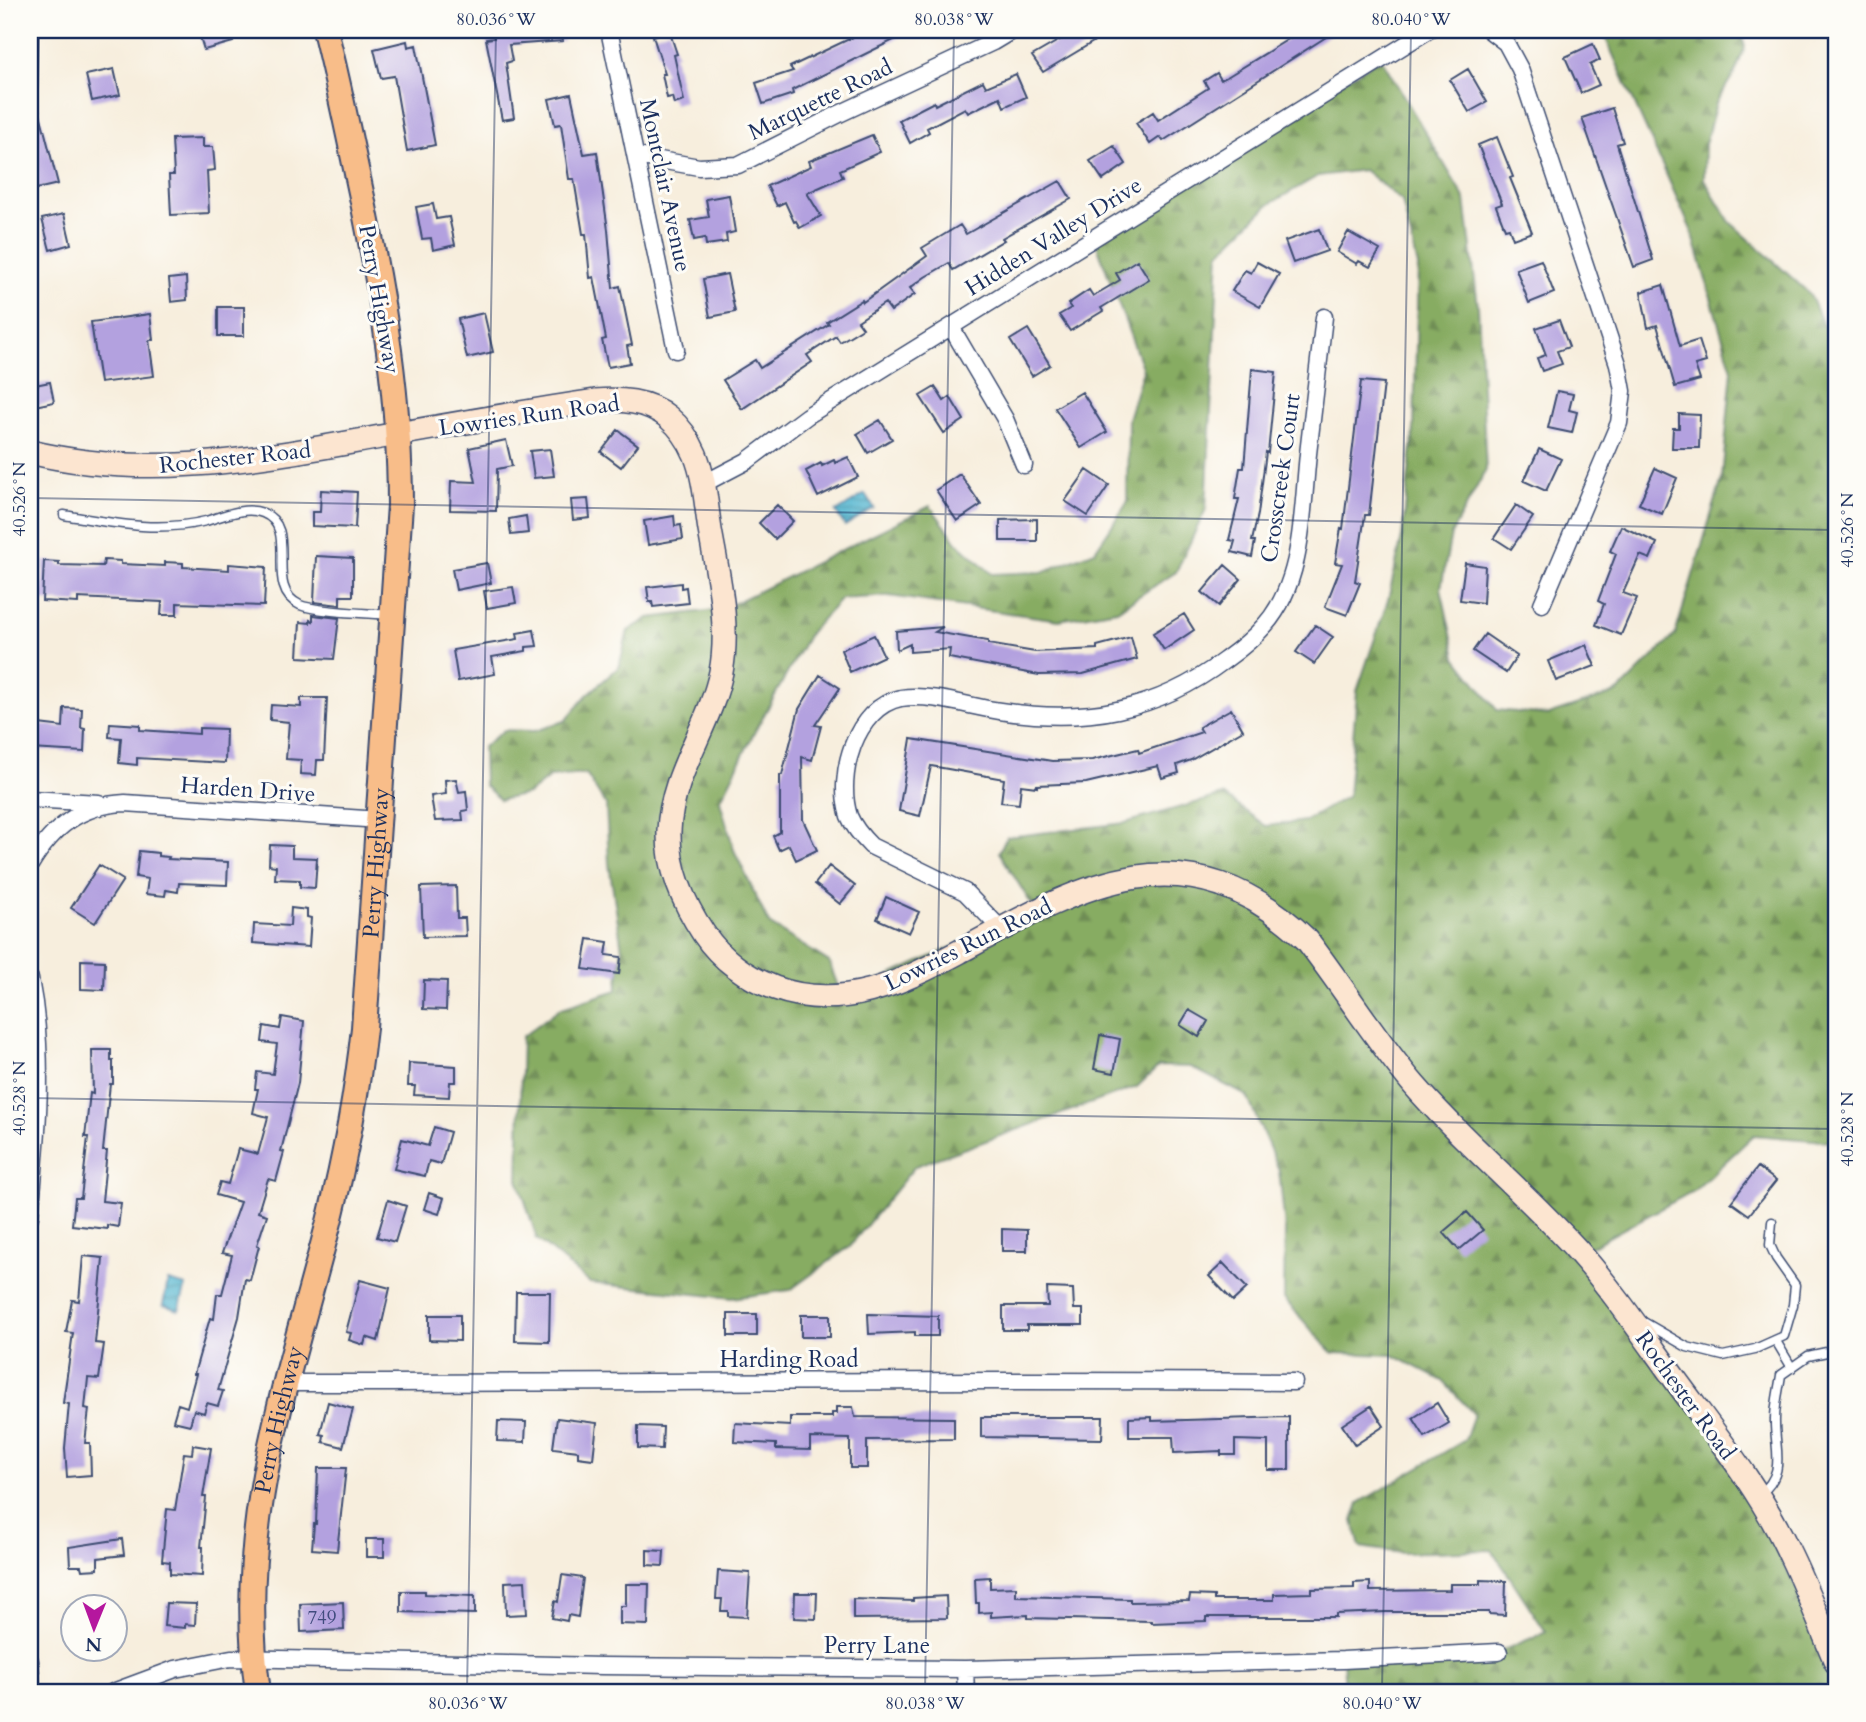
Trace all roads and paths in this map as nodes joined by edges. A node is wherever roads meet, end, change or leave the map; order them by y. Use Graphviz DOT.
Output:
graph roads {
  1 [pos="326,30"];
  2 [pos="609,30"];
  3 [pos="1013,30"];
  4 [pos="1429,30"];
  5 [pos="1489,30"];
  6 [pos="637,156"];
  7 [pos="1324,317"];
  8 [pos="951,327"];
  9 [pos="676,350"];
  10 [pos="398,434"];
  11 [pos="30,452"];
  12 [pos="1024,464"];
  13 [pos="703,484"];
  14 [pos="64,515"];
  15 [pos="1542,604"];
  16 [pos="393,615"];
  17 [pos="30,799"];
  18 [pos="112,804"];
  19 [pos="380,820"];
  20 [pos="30,865"];
  21 [pos="1001,929"];
  22 [pos="30,979"];
  23 [pos="1486,1161"];
  24 [pos="30,1217"];
  25 [pos="1772,1222"];
  26 [pos="1625,1311"];
  27 [pos="1776,1341"];
  28 [pos="1836,1350"];
  29 [pos="1791,1368"];
  30 [pos="1294,1382"];
  31 [pos="285,1383"];
  32 [pos="1757,1497"];
  33 [pos="1499,1652"];
  34 [pos="254,1658"];
  35 [pos="30,1661"];
  36 [pos="1836,1662"];
  37 [pos="965,1668"];
  38 [pos="131,1688"];
  39 [pos="32,1692"];
  40 [pos="113,1692"];
  41 [pos="258,1692"];
  42 [pos="966,1692"];
  1 -- 10 [label="main road, Perry Highway"];
  2 -- 6 [label="street, Montclair Avenue"];
  3 -- 6 [label="street, Marquette Road"];
  4 -- 8 [label="street, Hidden Valley Drive"];
  5 -- 15 [label="street"];
  6 -- 9 [label="street, Montclair Avenue"];
  7 -- 21 [label="street, Crosscreek Court"];
  8 -- 12 [label="street"];
  8 -- 13 [label="street, Hidden Valley Drive"];
  10 -- 11 [label="street, Rochester Road"];
  10 -- 13 [label="street, Lowries Run Road"];
  10 -- 16 [label="main road, Perry Highway"];
  13 -- 21 [label="street, Lowries Run Road"];
  14 -- 16 [label="lane"];
  16 -- 19 [label="main road, Perry Highway"];
  17 -- 18 [label="street, Harden Drive"];
  18 -- 19 [label="street, Harden Drive"];
  18 -- 20 [label="street, Harden Drive"];
  19 -- 31 [label="main road, Perry Highway"];
  21 -- 23 [label="street, Lowries Run Road"];
  22 -- 24 [label="street"];
  23 -- 26 [label="street, Rochester Road"];
  25 -- 27 [label="lane"];
  26 -- 27 [label="lane"];
  26 -- 32 [label="street, Rochester Road"];
  27 -- 29 [label="lane"];
  28 -- 29 [label="lane"];
  29 -- 32 [label="lane"];
  30 -- 31 [label="street, Harding Road"];
  31 -- 34 [label="main road, Perry Highway"];
  32 -- 36 [label="street, Rochester Road"];
  33 -- 37 [label="street, Perry Lane"];
  34 -- 37 [label="street, Perry Lane"];
  34 -- 38 [label="street, Perry Lane"];
  34 -- 41 [label="main road, Perry Highway"];
  35 -- 39 [label="street"];
  37 -- 42 [label="street"];
  38 -- 40 [label="street, Perry Lane"];
}
